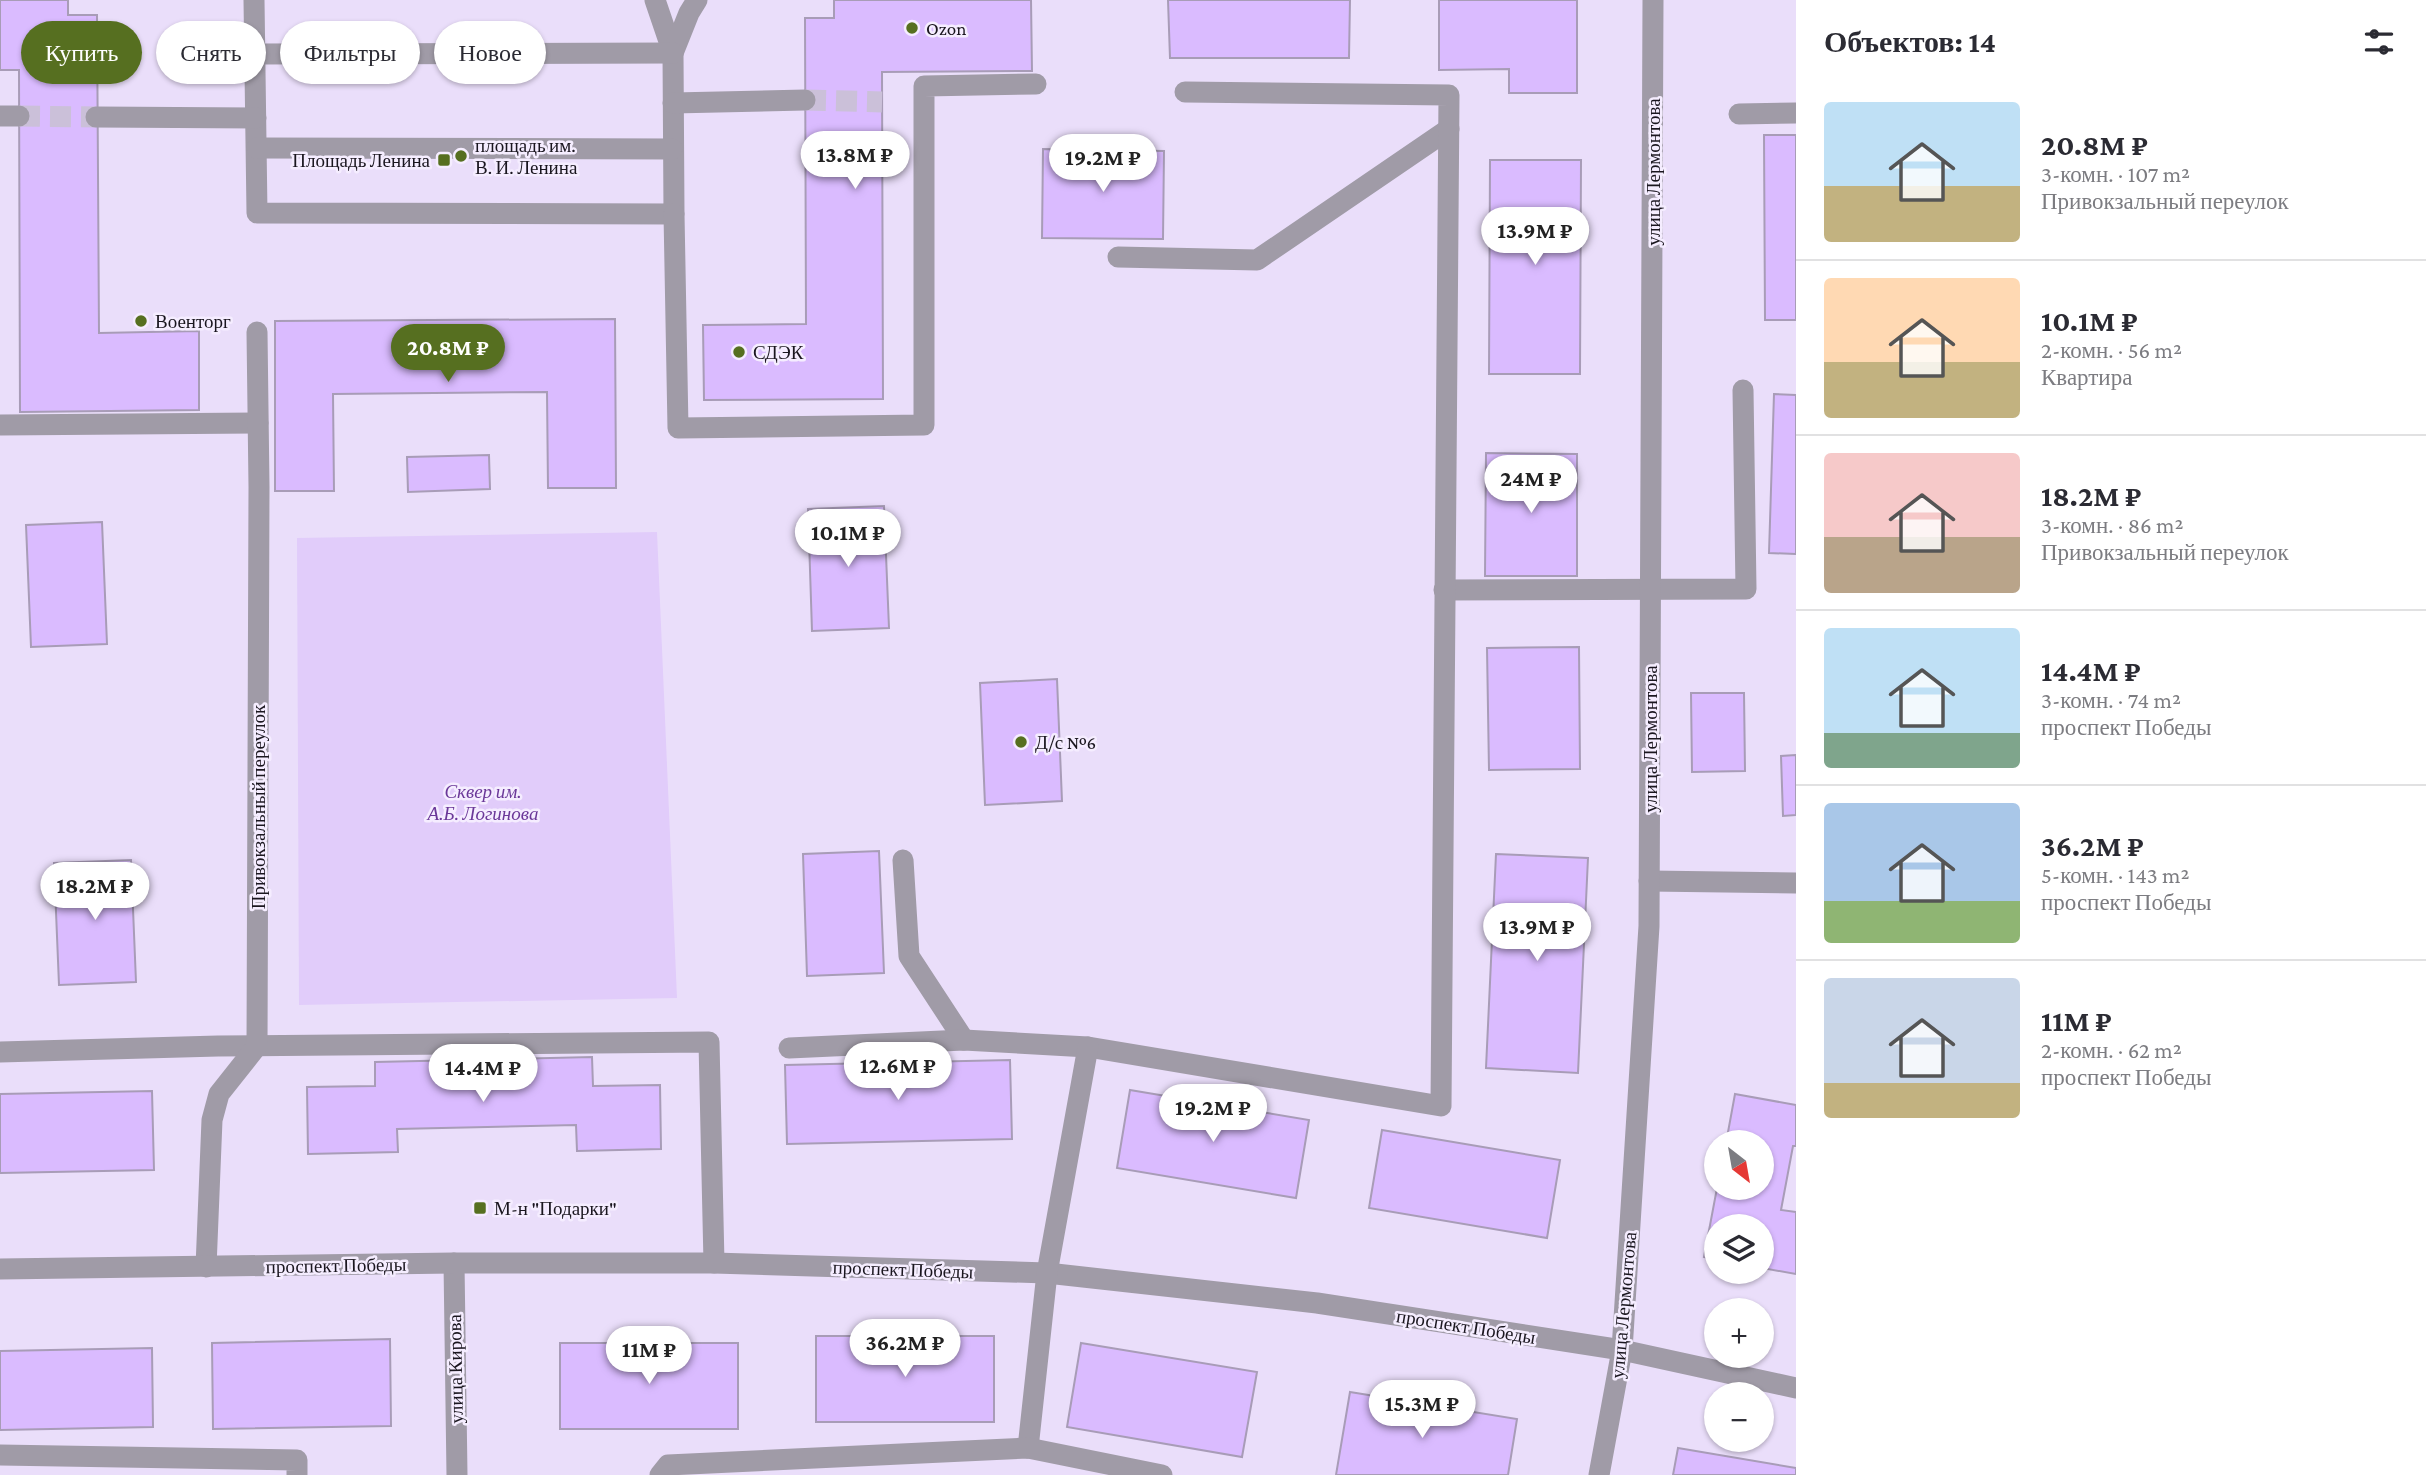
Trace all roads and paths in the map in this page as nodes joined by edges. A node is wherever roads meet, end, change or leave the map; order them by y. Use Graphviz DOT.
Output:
graph roads {
  1 [pos="254,0"];
  2 [pos="655,0"];
  3 [pos="697,0"];
  4 [pos="1653,0"];
  5 [pos="255,21"];
  6 [pos="673,53"];
  7 [pos="266,54"];
  8 [pos="256,84"];
  9 [pos="1036,84"];
  10 [pos="1185,92"];
  11 [pos="805,100"];
  12 [pos="673,103"];
  13 [pos="1796,113"];
  14 [pos="1739,114"];
  15 [pos="96,117"];
  16 [pos="256,118"];
  17 [pos="1449,129"];
  18 [pos="257,148"];
  19 [pos="673,149"];
  20 [pos="674,214"];
  21 [pos="1118,257"];
  22 [pos="257,332"];
  23 [pos="1743,390"];
  24 [pos="258,424"];
  25 [pos="0,425"];
  26 [pos="1444,590"];
  27 [pos="1651,590"];
  28 [pos="903,860"];
  29 [pos="1649,881"];
  30 [pos="1796,883"];
  31 [pos="964,1040"];
  32 [pos="257,1046"];
  33 [pos="1088,1046"];
  34 [pos="789,1048"];
  35 [pos="0,1052"];
  36 [pos="454,1263"];
  37 [pos="714,1263"];
  38 [pos="206,1267"];
  39 [pos="0,1269"];
  40 [pos="1047,1273"];
  41 [pos="1622,1350"];
  42 [pos="1796,1388"];
  43 [pos="1028,1448"];
  44 [pos="4,1462"];
  45 [pos="297,1475"];
  46 [pos="457,1475"];
  47 [pos="660,1475"];
  48 [pos="1162,1475"];
  49 [pos="1599,1475"];
  1 -- 5 [label="street"];
  2 -- 6 [label="street"];
  3 -- 6 [label="street"];
  4 -- 27 [label="street, улица Лермонтова"];
  6 -- 7 [label="street"];
  6 -- 12 [label="street"];
  8 -- 16 [label="street"];
  9 -- 20 [label="street"];
  10 -- 17 [label="street"];
  11 -- 12 [label="street"];
  12 -- 19 [label="street"];
  13 -- 14 [label="street"];
  15 -- 16 [label="street"];
  16 -- 18 [label="street"];
  17 -- 21 [label="street"];
  17 -- 26 [label="street"];
  18 -- 19 [label="street"];
  18 -- 20 [label="street"];
  19 -- 20 [label="street"];
  22 -- 24 [label="street, Привокзальный переулок"];
  23 -- 27 [label="street"];
  24 -- 25 [label="street"];
  24 -- 32 [label="street, Привокзальный переулок"];
  26 -- 27 [label="street"];
  26 -- 33 [label="street"];
  27 -- 29 [label="street, улица Лермонтова"];
  28 -- 31 [label="street"];
  29 -- 30 [label="street"];
  29 -- 41 [label="street, улица Лермонтова"];
  31 -- 33 [label="street"];
  31 -- 34 [label="street"];
  32 -- 35 [label="street"];
  32 -- 37 [label="street"];
  32 -- 38 [label="street"];
  33 -- 40 [label="street"];
  36 -- 37 [label="street, проспект Победы"];
  36 -- 38 [label="street, проспект Победы"];
  36 -- 46 [label="street, улица Кирова"];
  37 -- 40 [label="street, проспект Победы"];
  38 -- 39 [label="street, проспект Победы"];
  40 -- 41 [label="street, проспект Победы"];
  40 -- 43 [label="street"];
  41 -- 42 [label="street, проспект Победы"];
  41 -- 49 [label="street, улица Лермонтова"];
  43 -- 47 [label="street"];
  43 -- 48 [label="street"];
  44 -- 45 [label="street"];
}
